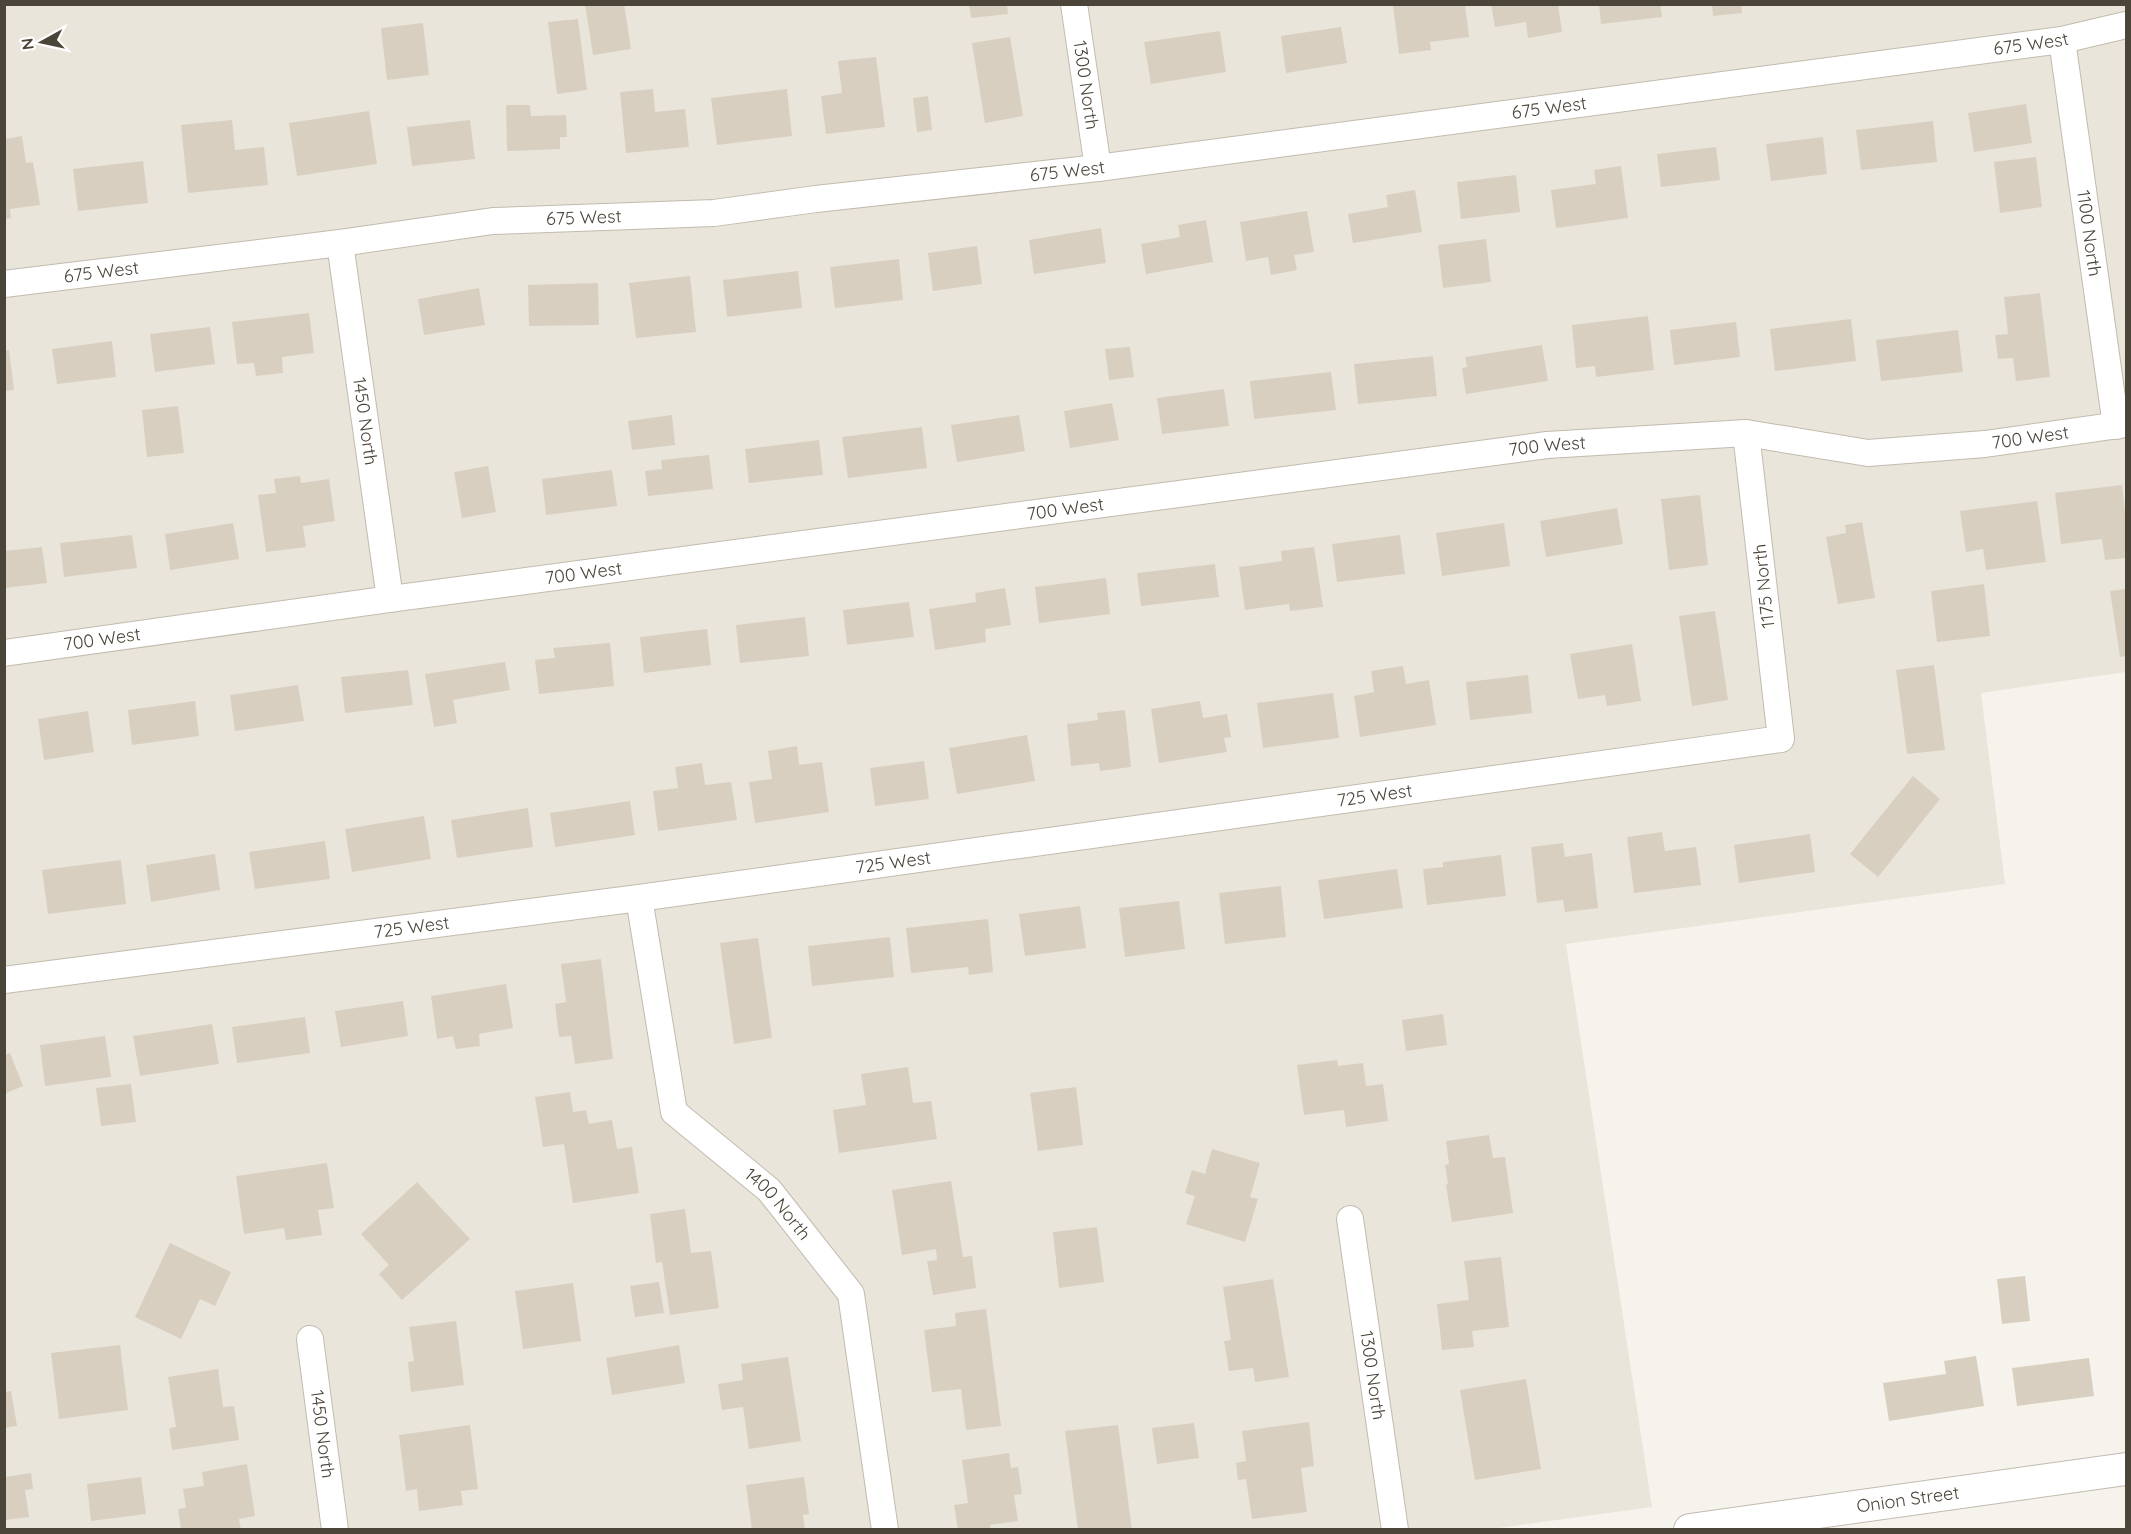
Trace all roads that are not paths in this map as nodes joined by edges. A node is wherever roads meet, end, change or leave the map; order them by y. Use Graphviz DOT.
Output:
graph roads {
  1 [pos="1074,4"];
  2 [pos="2127,25"];
  3 [pos="2062,40"];
  4 [pos="1098,168"];
  5 [pos="340,243"];
  6 [pos="4,284"];
  7 [pos="2121,425"];
  8 [pos="1746,433"];
  9 [pos="390,599"];
  10 [pos="4,653"];
  11 [pos="1781,739"];
  12 [pos="639,898"];
  13 [pos="4,980"];
  14 [pos="1350,1219"];
  15 [pos="310,1339"];
  16 [pos="2127,1468"];
  17 [pos="335,1530"];
  18 [pos="885,1530"];
  19 [pos="1395,1530"];
  20 [pos="1690,1530"];
  1 -- 4 [label="street, 1300 North"];
  2 -- 3 [label="street, 675 West"];
  3 -- 4 [label="street, 675 West"];
  3 -- 7 [label="street, 1100 North"];
  4 -- 5 [label="street, 675 West"];
  5 -- 6 [label="street, 675 West"];
  5 -- 9 [label="street, 1450 North"];
  7 -- 8 [label="street, 700 West"];
  8 -- 9 [label="street, 700 West"];
  8 -- 11 [label="street, 1175 North"];
  9 -- 10 [label="street, 700 West"];
  11 -- 12 [label="street, 725 West"];
  12 -- 13 [label="street, 725 West"];
  12 -- 18 [label="street, 1400 North"];
  14 -- 19 [label="street, 1300 North"];
  15 -- 17 [label="street, 1450 North"];
  16 -- 20 [label="street, Onion Street"];
}
